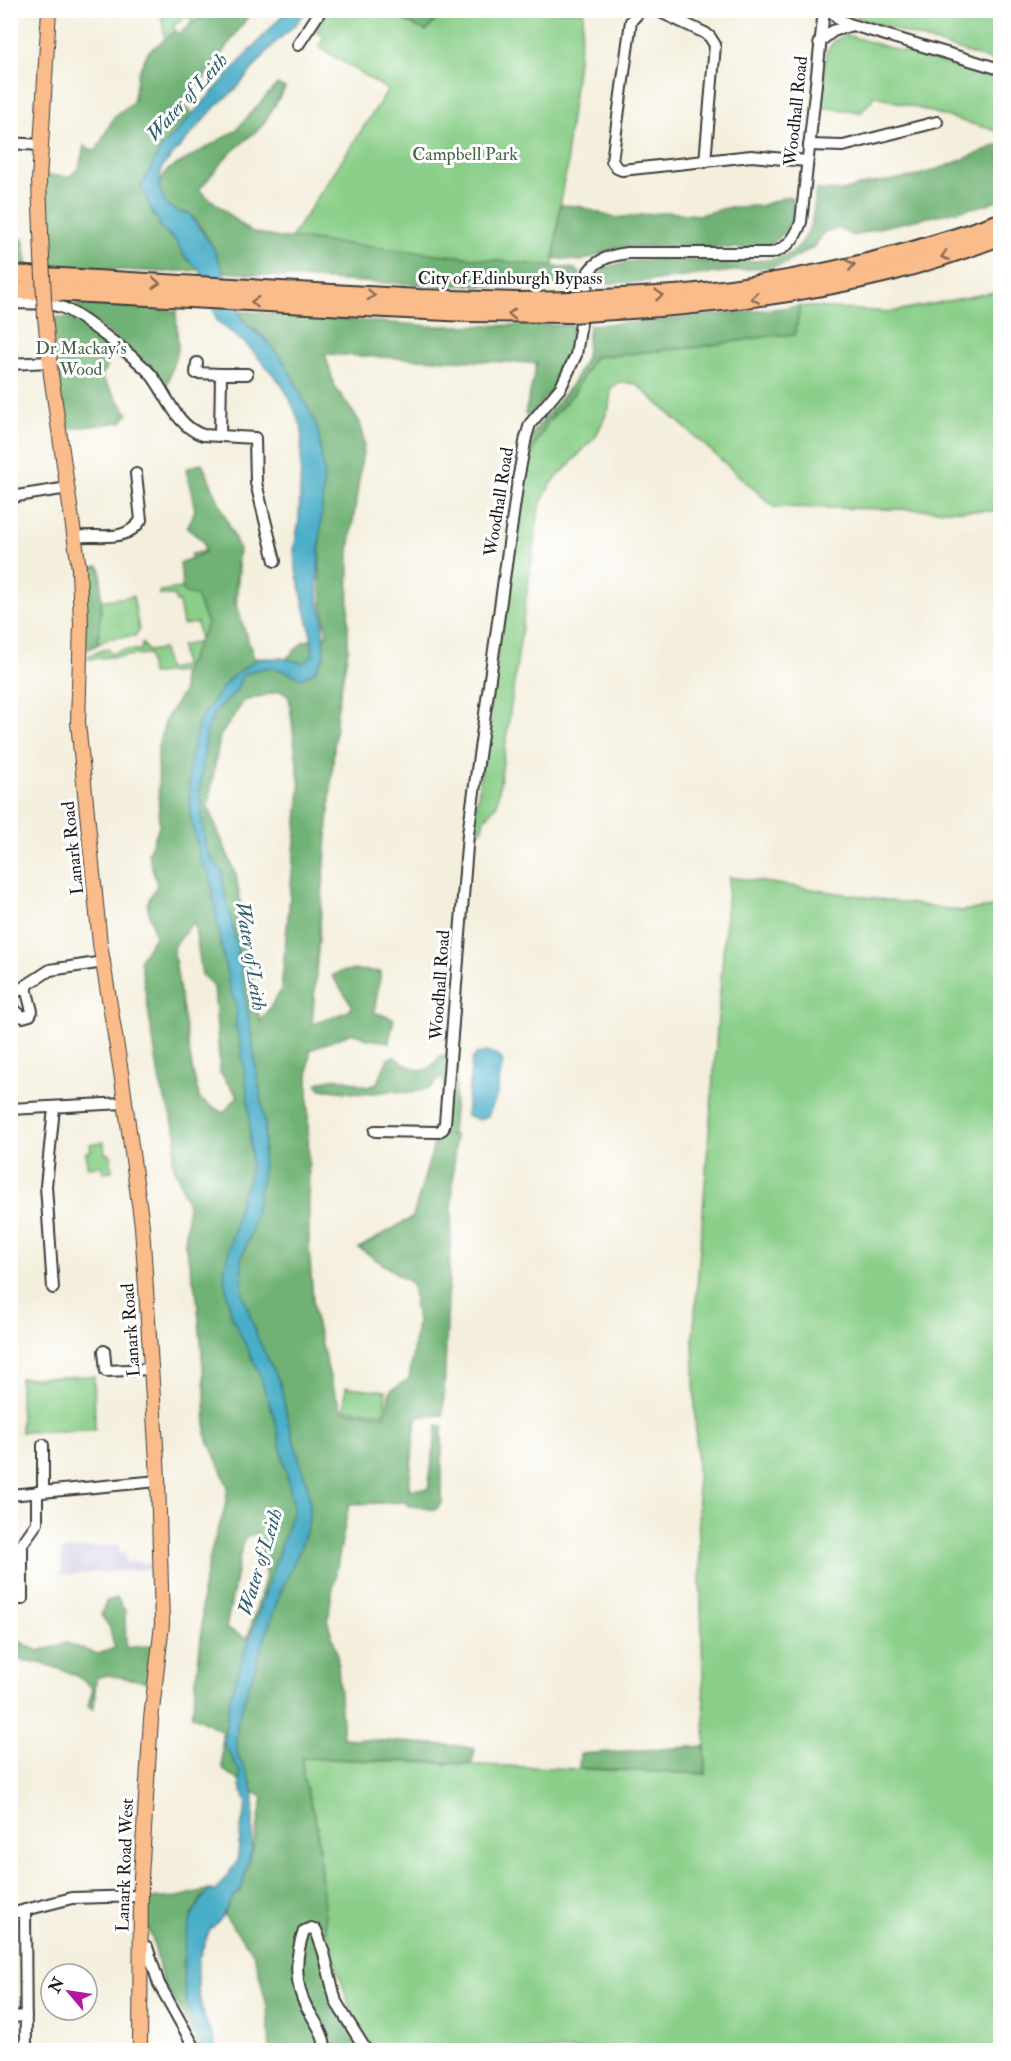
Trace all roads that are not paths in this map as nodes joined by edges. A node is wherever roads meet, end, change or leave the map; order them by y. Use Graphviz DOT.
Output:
graph roads {
  1 [pos="49,10"];
  2 [pos="321,10"];
  3 [pos="641,10"];
  4 [pos="656,10"];
  5 [pos="824,10"];
  6 [pos="830,10"];
  7 [pos="852,25"];
  8 [pos="819,42"];
  9 [pos="298,45"];
  10 [pos="1000,69"];
  11 [pos="937,122"];
  12 [pos="10,143"];
  13 [pos="40,145"];
  14 [pos="809,145"];
  15 [pos="807,161"];
  16 [pos="705,162"];
  17 [pos="1000,222"];
  18 [pos="1000,237"];
  19 [pos="10,274"];
  20 [pos="98,287"];
  21 [pos="10,290"];
  22 [pos="10,303"];
  23 [pos="600,305"];
  24 [pos="49,362"];
  25 [pos="197,363"];
  26 [pos="10,364"];
  27 [pos="221,374"];
  28 [pos="247,374"];
  29 [pos="220,436"];
  30 [pos="136,474"];
  31 [pos="68,488"];
  32 [pos="10,500"];
  33 [pos="75,537"];
  34 [pos="275,561"];
  35 [pos="104,962"];
  36 [pos="26,988"];
  37 [pos="10,996"];
  38 [pos="10,1006"];
  39 [pos="124,1103"];
  40 [pos="54,1108"];
  41 [pos="10,1109"];
  42 [pos="375,1131"];
  43 [pos="53,1288"];
  44 [pos="105,1351"];
  45 [pos="152,1369"];
  46 [pos="43,1445"];
  47 [pos="158,1481"];
  48 [pos="40,1491"];
  49 [pos="10,1495"];
  50 [pos="10,1599"];
  51 [pos="155,1682"];
  52 [pos="140,1896"];
  53 [pos="25,1910"];
  54 [pos="10,1914"];
  55 [pos="140,1943"];
  56 [pos="26,2016"];
  57 [pos="10,2017"];
  58 [pos="26,2050"];
  59 [pos="140,2050"];
  60 [pos="196,2050"];
  61 [pos="326,2050"];
  62 [pos="366,2050"];
  1 -- 13 [label="main road, Lanark Road"];
  2 -- 9 [label="street"];
  3 -- 16 [label="street"];
  4 -- 16 [label="street"];
  5 -- 8 [label="street, Woodhall Road"];
  6 -- 7 [label="street"];
  7 -- 8 [label="street"];
  7 -- 10 [label="street"];
  8 -- 14 [label="street, Woodhall Road"];
  11 -- 14 [label="street"];
  12 -- 13 [label="street"];
  13 -- 24 [label="main road, Lanark Road, bridge"];
  14 -- 15 [label="street, Woodhall Road"];
  15 -- 16 [label="street"];
  15 -- 42 [label="street, Woodhall Road"];
  23 -- 17 [label="highway, City of Edinburgh Bypass, one-way"];
  18 -- 23 [label="highway, City of Edinburgh Bypass, one-way"];
  19 -- 20 [label="highway, City of Edinburgh Bypass"];
  20 -- 21 [label="highway, City of Edinburgh Bypass"];
  20 -- 23 [label="highway, City of Edinburgh Bypass, bridge"];
  22 -- 29 [label="street"];
  24 -- 26 [label="street"];
  24 -- 31 [label="main road, Lanark Road"];
  25 -- 27 [label="street"];
  27 -- 28 [label="street"];
  27 -- 29 [label="street"];
  29 -- 34 [label="street"];
  30 -- 33 [label="street"];
  31 -- 32 [label="street"];
  31 -- 33 [label="main road, Lanark Road"];
  33 -- 35 [label="main road, Lanark Road"];
  35 -- 36 [label="street"];
  35 -- 39 [label="main road, Lanark Road"];
  36 -- 37 [label="street"];
  36 -- 38 [label="street"];
  39 -- 40 [label="street"];
  39 -- 45 [label="main road, Lanark Road"];
  40 -- 41 [label="street"];
  40 -- 43 [label="street"];
  44 -- 45 [label="street"];
  45 -- 47 [label="main road, Lanark Road"];
  46 -- 48 [label="street"];
  47 -- 48 [label="street"];
  47 -- 51 [label="main road, Lanark Road"];
  48 -- 49 [label="street"];
  48 -- 50 [label="street"];
  51 -- 52 [label="main road, Lanark Road West"];
  52 -- 53 [label="street"];
  52 -- 55 [label="main road, Lanark Road West"];
  53 -- 54 [label="street"];
  53 -- 56 [label="street"];
  55 -- 59 [label="main road, Lanark Road West"];
  55 -- 60 [label="street"];
  56 -- 57 [label="street"];
  56 -- 58 [label="street"];
  61 -- 62 [label="street"];
}
